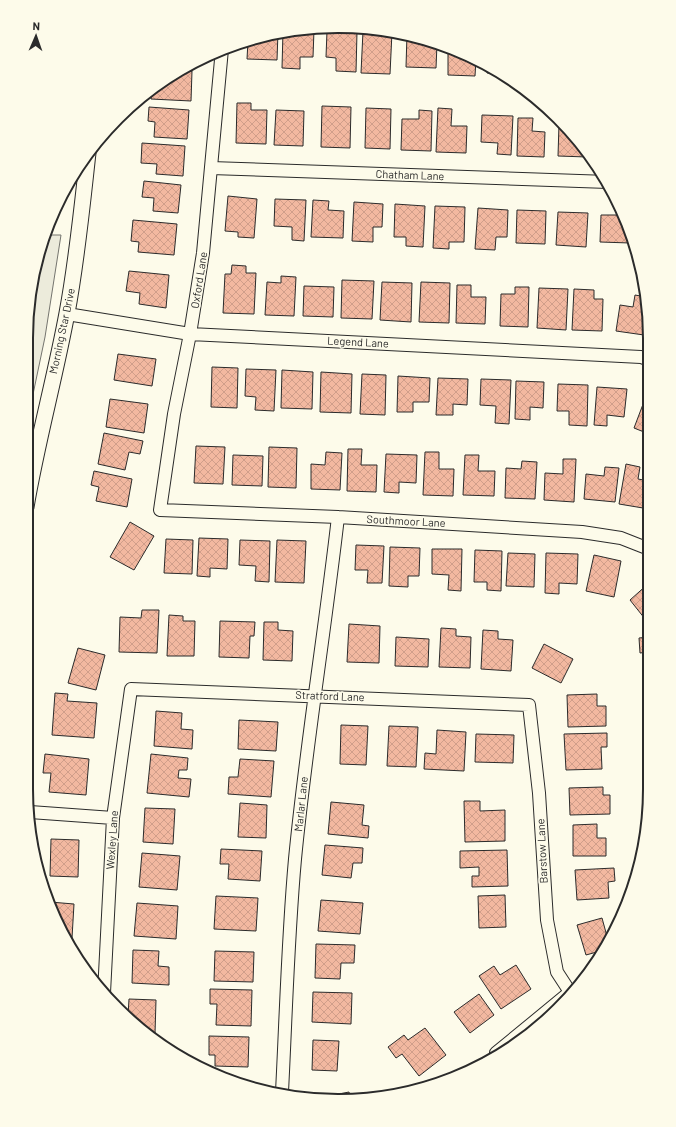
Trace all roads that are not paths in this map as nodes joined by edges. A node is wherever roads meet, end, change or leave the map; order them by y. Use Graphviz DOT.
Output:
graph roads {
  1 [pos="221,56"];
  2 [pos="87,165"];
  3 [pos="211,168"];
  4 [pos="599,182"];
  5 [pos="67,314"];
  6 [pos="190,334"];
  7 [pos="643,358"];
  8 [pos="33,457"];
  9 [pos="160,510"];
  10 [pos="338,517"];
  11 [pos="643,547"];
  12 [pos="131,689"];
  13 [pos="314,695"];
  14 [pos="529,705"];
  15 [pos="34,812"];
  16 [pos="113,818"];
  17 [pos="104,985"];
  18 [pos="568,989"];
  19 [pos="550,1009"];
  20 [pos="515,1037"];
  21 [pos="282,1089"];
  1 -- 3 [label="street, Oxford Lane"];
  2 -- 5 [label="street, Morning Star Drive"];
  3 -- 4 [label="street, Chatham Lane"];
  3 -- 6 [label="street, Oxford Lane"];
  5 -- 6 [label="street, Legend Lane"];
  5 -- 8 [label="street, Morning Star Drive"];
  6 -- 7 [label="street, Legend Lane"];
  6 -- 9 [label="street, Oxford Lane"];
  9 -- 10 [label="street, Southmoor Lane"];
  10 -- 11 [label="street, Southmoor Lane"];
  10 -- 13 [label="street, Marlar Lane"];
  12 -- 13 [label="street, Stratford Lane"];
  12 -- 16 [label="street, Wexley Lane"];
  13 -- 14 [label="street, Stratford Lane"];
  13 -- 21 [label="street, Marlar Lane"];
  14 -- 18 [label="street, Barstow Lane"];
  15 -- 16 [label="street"];
  16 -- 17 [label="street, Wexley Lane"];
  19 -- 20 [label="street"];
}
